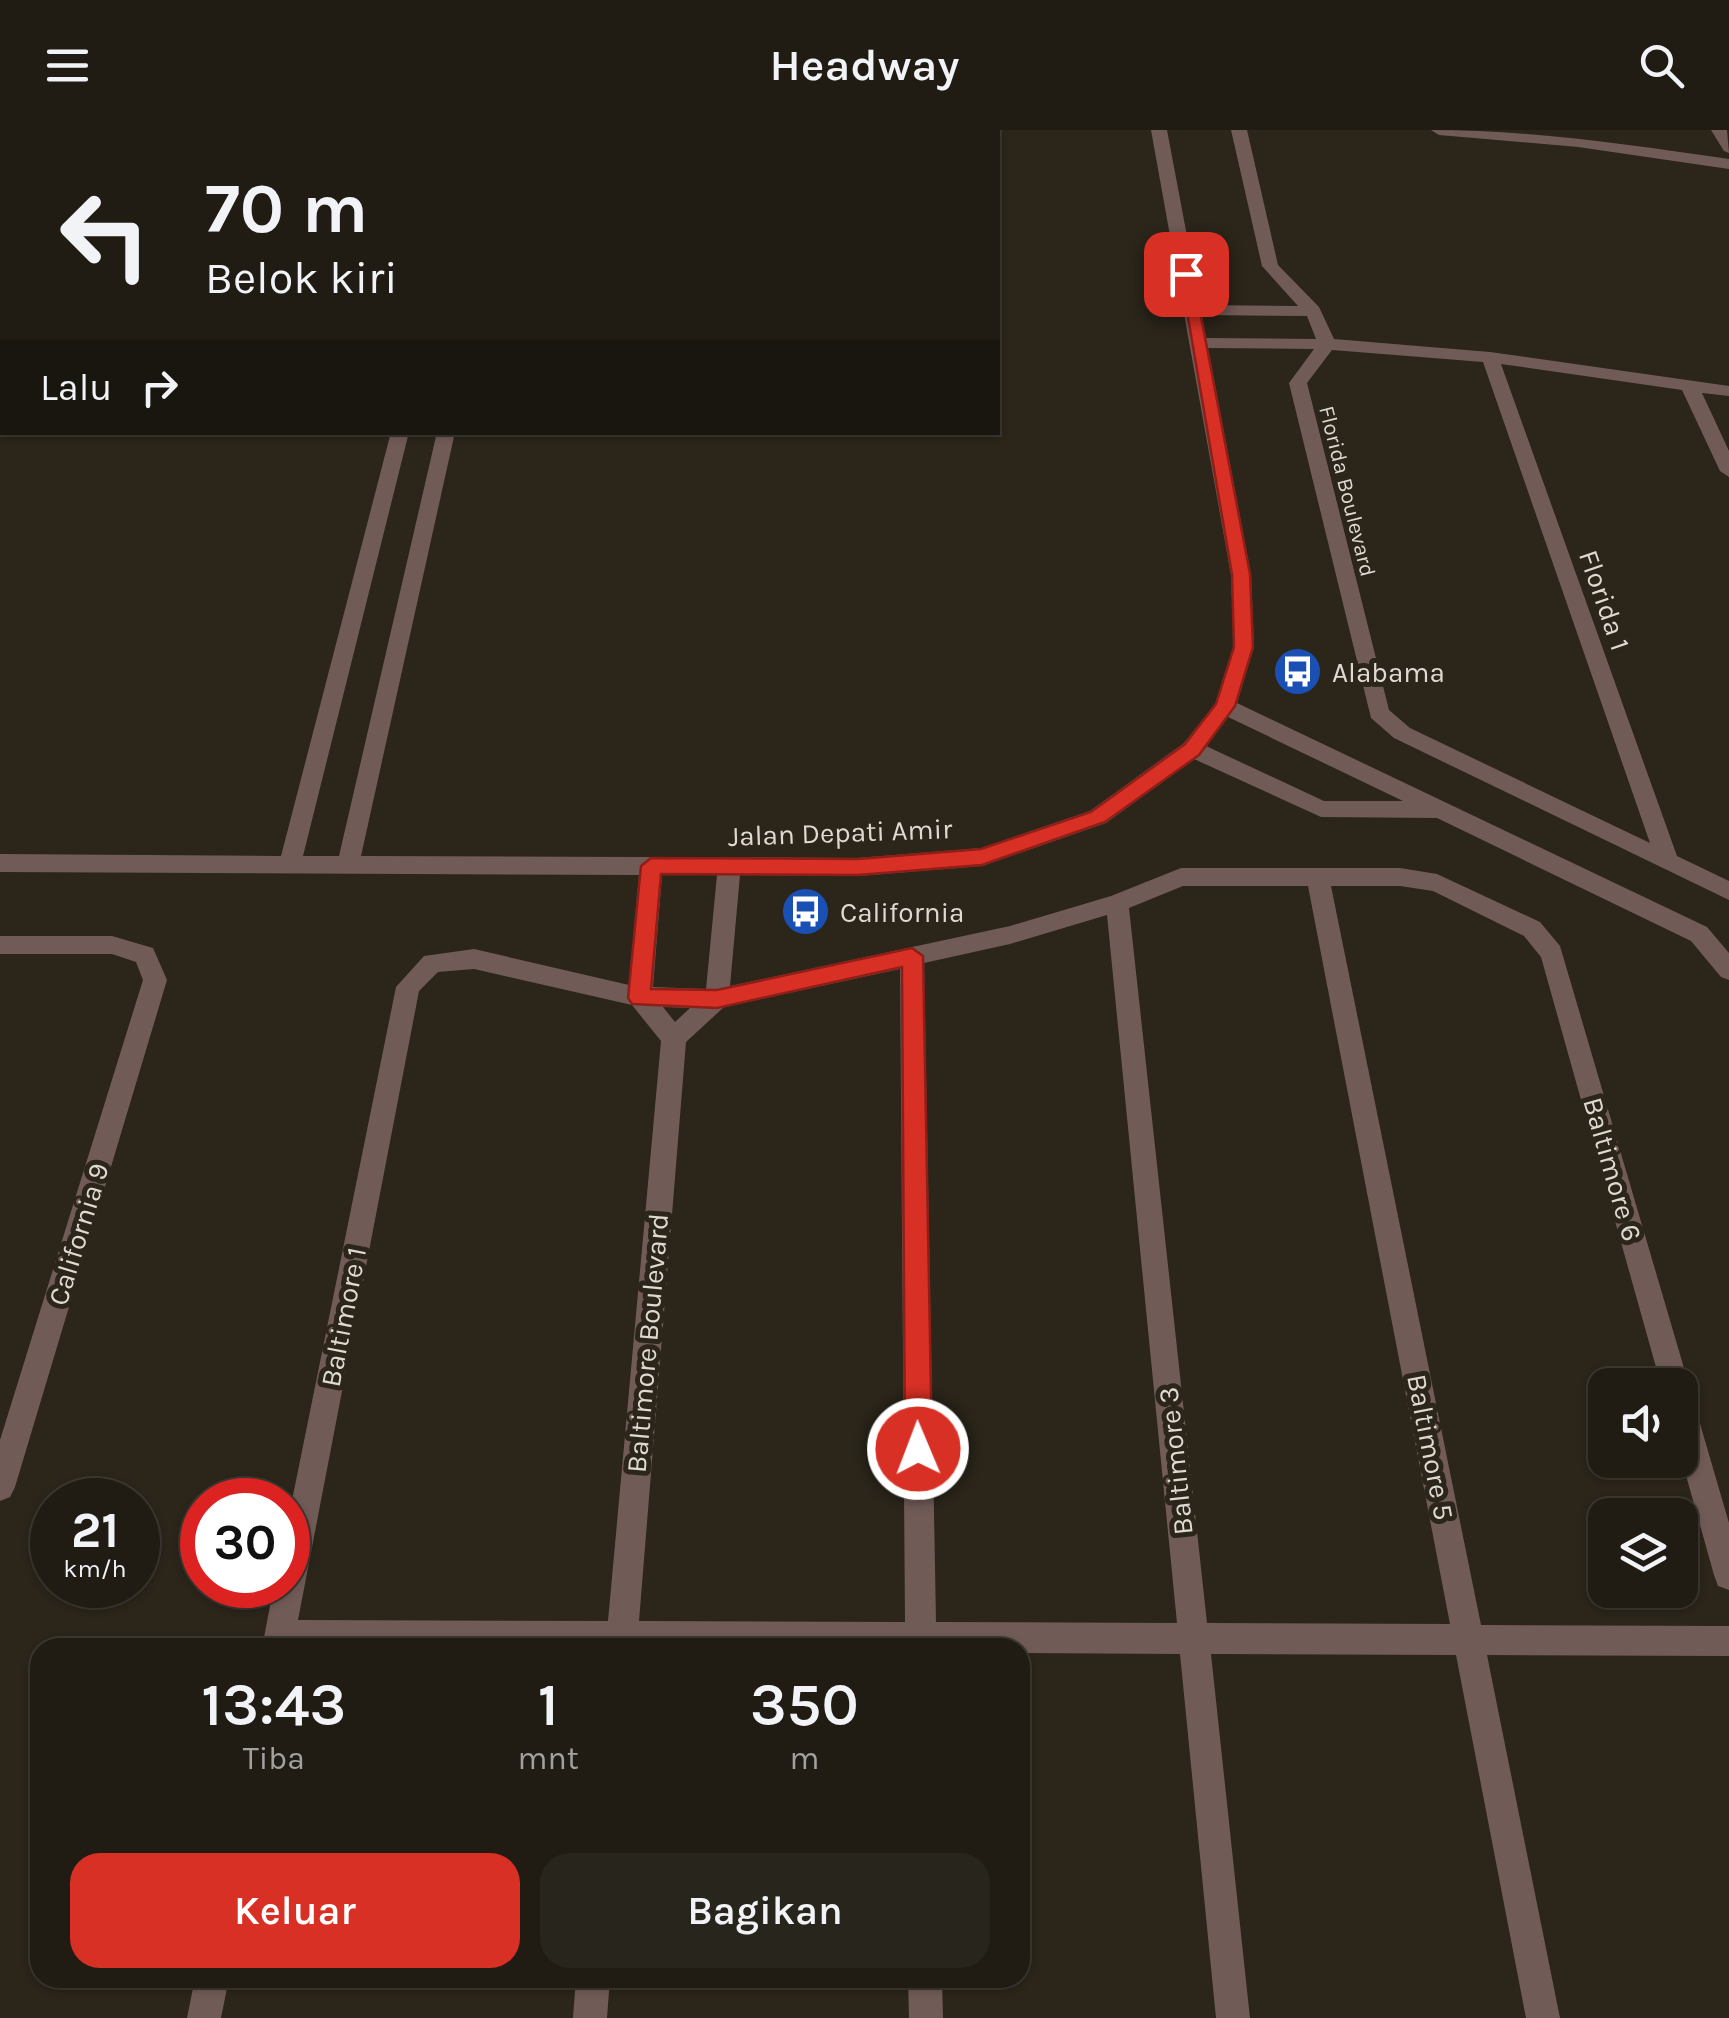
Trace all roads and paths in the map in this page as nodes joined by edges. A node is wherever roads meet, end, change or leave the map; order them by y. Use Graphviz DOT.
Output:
graph roads {
  1 [pos="1159,130"];
  2 [pos="1239,130"];
  3 [pos="1438,130"];
  4 [pos="1719,130"];
  5 [pos="1575,136"];
  6 [pos="1729,148"];
  7 [pos="1729,164"];
  8 [pos="1192,310"];
  9 [pos="1313,311"];
  10 [pos="1198,343"];
  11 [pos="1327,344"];
  12 [pos="1490,356"];
  13 [pos="1690,387"];
  14 [pos="1729,392"];
  15 [pos="399,435"];
  16 [pos="445,435"];
  17 [pos="1729,471"];
  18 [pos="1225,706"];
  19 [pos="1192,750"];
  20 [pos="1444,810"];
  21 [pos="0,862"];
  22 [pos="1668,862"];
  23 [pos="290,864"];
  24 [pos="348,865"];
  25 [pos="651,866"];
  26 [pos="729,866"];
  27 [pos="1318,877"];
  28 [pos="1729,892"];
  29 [pos="1117,903"];
  30 [pos="0,945"];
  31 [pos="912,956"];
  32 [pos="1729,970"];
  33 [pos="640,998"];
  34 [pos="717,999"];
  35 [pos="674,1038"];
  36 [pos="1670,1368"];
  37 [pos="1698,1466"];
  38 [pos="0,1487"];
  39 [pos="1729,1575"];
  40 [pos="279,1638"];
  41 [pos="622,1638"];
  42 [pos="921,1638"];
  43 [pos="1194,1639"];
  44 [pos="1468,1640"];
  45 [pos="1030,1641"];
  46 [pos="1729,1641"];
  47 [pos="210,1988"];
  48 [pos="592,1988"];
  49 [pos="925,1988"];
  50 [pos="204,2018"];
  51 [pos="590,2018"];
  52 [pos="926,2018"];
  53 [pos="1233,2018"];
  54 [pos="1543,2018"];
  1 -- 8 [label="street, Jalan Depati Amir"];
  2 -- 9 [label="street"];
  3 -- 5 [label="street"];
  4 -- 6 [label="street"];
  5 -- 7 [label="street"];
  8 -- 9 [label="street"];
  8 -- 10 [label="street, Jalan Depati Amir"];
  9 -- 11 [label="street"];
  10 -- 11 [label="street"];
  10 -- 18 [label="street, Jalan Depati Amir"];
  11 -- 12 [label="street"];
  11 -- 22 [label="street, Florida Boulevard"];
  12 -- 13 [label="street"];
  12 -- 22 [label="street, Florida 1"];
  13 -- 14 [label="street"];
  13 -- 17 [label="street"];
  15 -- 23 [label="street"];
  16 -- 24 [label="street"];
  18 -- 19 [label="street, Jalan Depati Amir"];
  18 -- 20 [label="street"];
  19 -- 20 [label="street"];
  19 -- 26 [label="street, Jalan Depati Amir"];
  20 -- 32 [label="street"];
  21 -- 23 [label="street, Jalan Depati Amir"];
  22 -- 28 [label="street"];
  23 -- 24 [label="street, Jalan Depati Amir"];
  24 -- 25 [label="street, Jalan Depati Amir"];
  25 -- 26 [label="street, Jalan Depati Amir"];
  25 -- 33 [label="street"];
  26 -- 34 [label="street"];
  27 -- 29 [label="street"];
  27 -- 36 [label="street, Baltimore 6"];
  27 -- 44 [label="street, Baltimore 5"];
  29 -- 31 [label="street"];
  29 -- 43 [label="street, Baltimore 3"];
  30 -- 38 [label="street, California 9"];
  31 -- 34 [label="street"];
  31 -- 42 [label="street"];
  33 -- 34 [label="street"];
  33 -- 35 [label="street"];
  33 -- 40 [label="street, Baltimore 1"];
  34 -- 35 [label="street"];
  35 -- 41 [label="street, Baltimore Boulevard"];
  37 -- 39 [label="street"];
  43 -- 44 [label="street"];
  43 -- 45 [label="street"];
  43 -- 53 [label="street, Baltimore 3"];
  44 -- 46 [label="street"];
  44 -- 54 [label="street, Baltimore 5"];
  47 -- 50 [label="street"];
  48 -- 51 [label="street"];
  49 -- 52 [label="street"];
}
